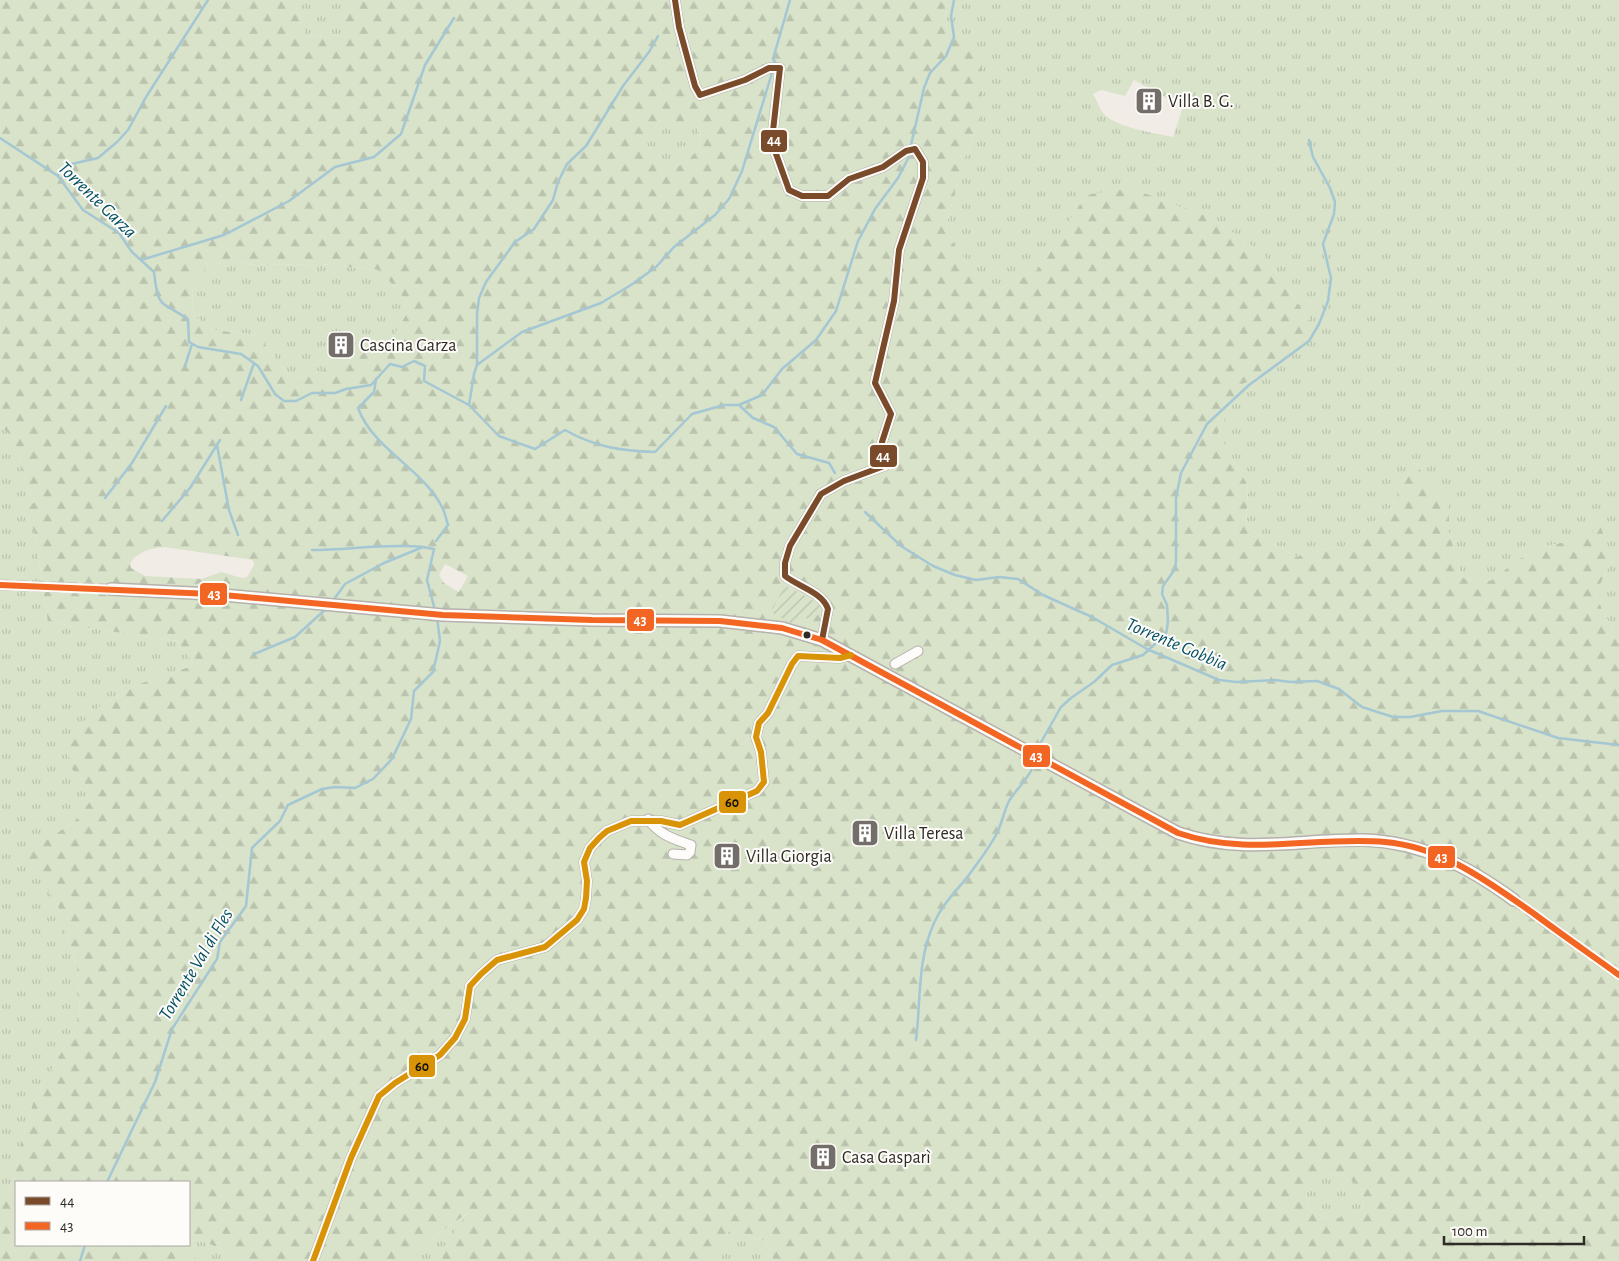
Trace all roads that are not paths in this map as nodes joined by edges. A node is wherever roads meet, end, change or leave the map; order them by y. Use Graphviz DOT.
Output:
graph roads {
  1 [pos="675,0"];
  2 [pos="111,589"];
  3 [pos="822,640"];
  4 [pos="918,651"];
  5 [pos="851,656"];
  6 [pos="895,664"];
  7 [pos="648,819"];
  8 [pos="672,854"];
  9 [pos="1514,900"];
  10 [pos="313,1261"];
  1 -- 3 [label="street"];
  2 -- 3 [label="main road"];
  3 -- 5 [label="main road"];
  4 -- 6 [label="street"];
  5 -- 7 [label="street"];
  5 -- 9 [label="main road"];
  7 -- 8 [label="street"];
  7 -- 10 [label="street"];
}
